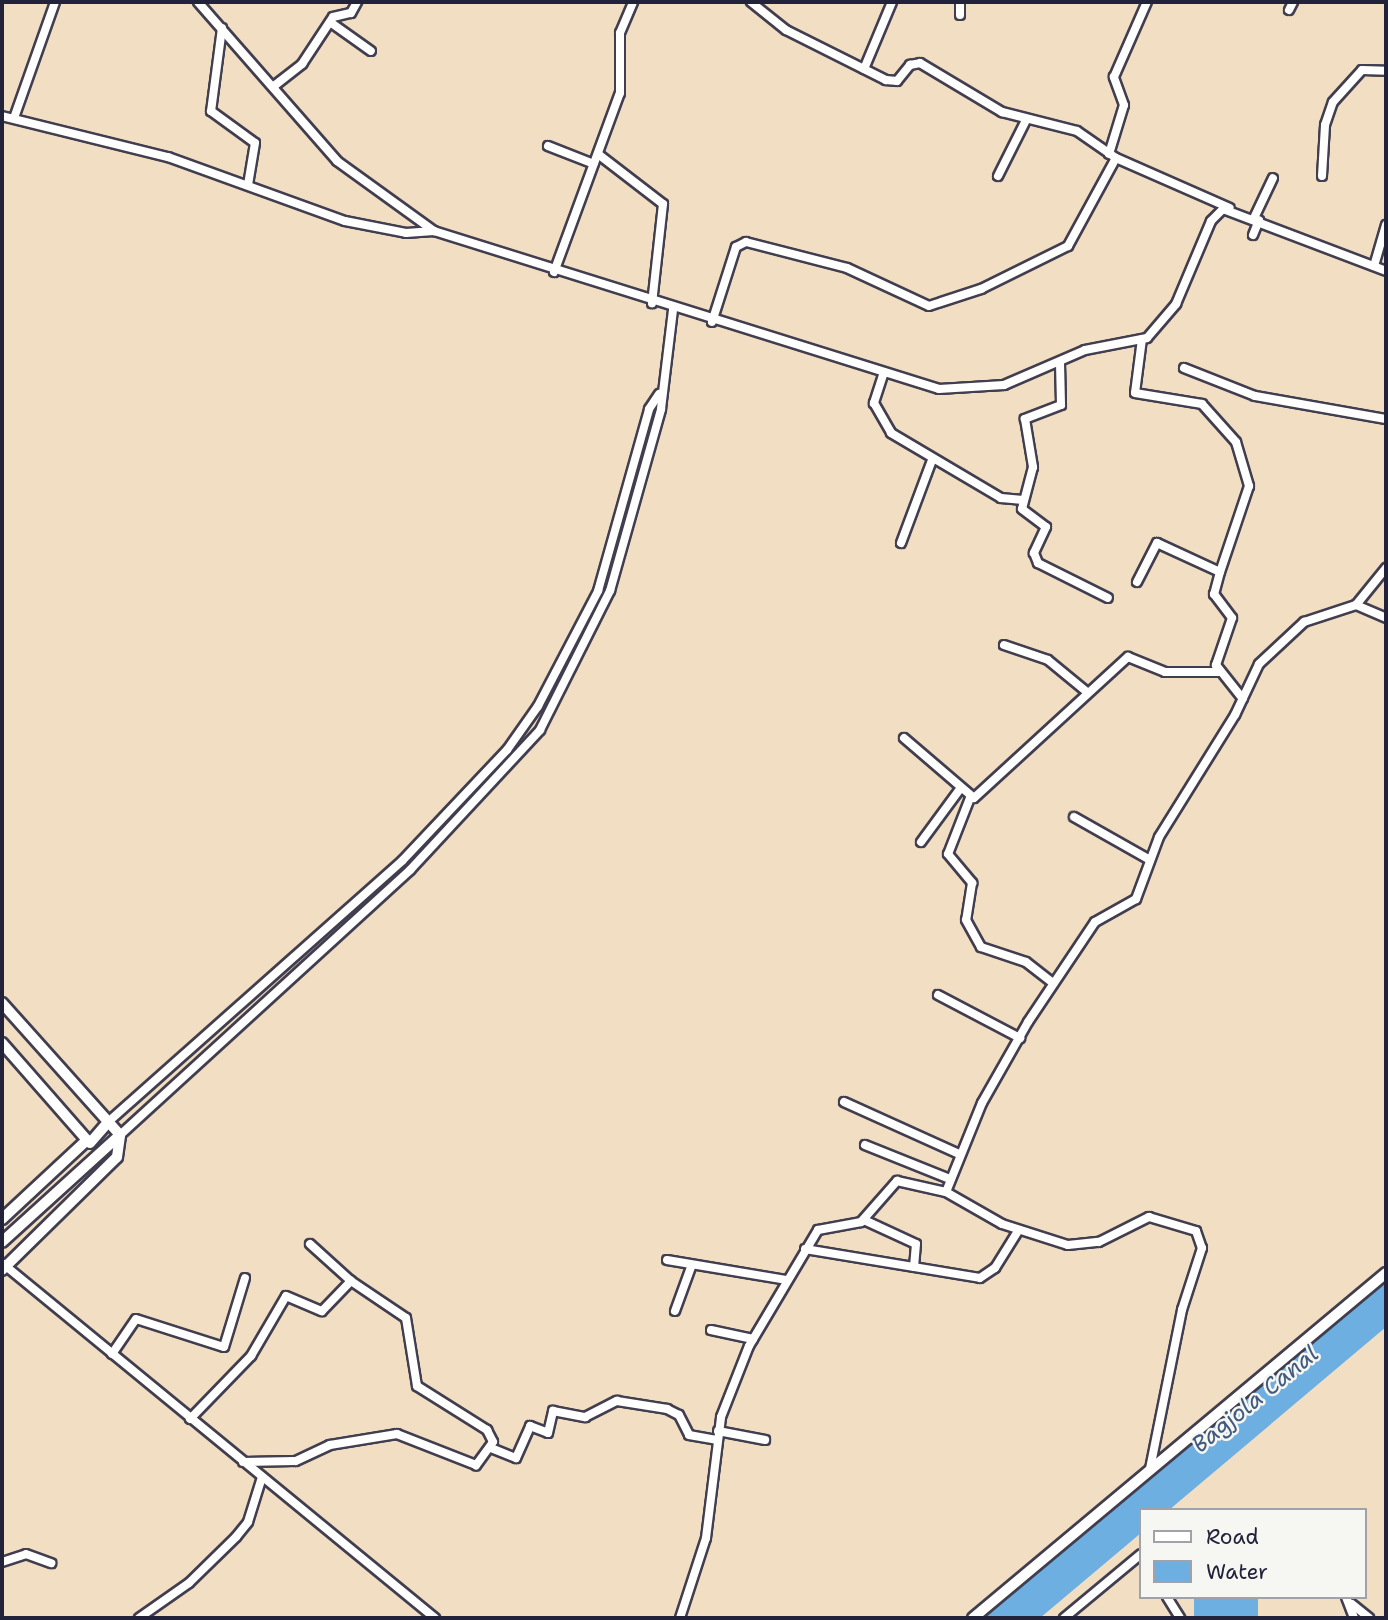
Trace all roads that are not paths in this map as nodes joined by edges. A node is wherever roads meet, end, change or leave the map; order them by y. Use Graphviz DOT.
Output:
graph roads {
  1 [pos="55,2"];
  2 [pos="198,2"];
  3 [pos="357,2"];
  4 [pos="633,2"];
  5 [pos="751,2"];
  6 [pos="892,2"];
  7 [pos="960,2"];
  8 [pos="1147,2"];
  9 [pos="960,15"];
  10 [pos="330,22"];
  11 [pos="222,28"];
  12 [pos="371,51"];
  13 [pos="864,69"];
  14 [pos="1386,71"];
  15 [pos="274,86"];
  16 [pos="2,116"];
  17 [pos="14,118"];
  18 [pos="1026,120"];
  19 [pos="548,146"];
  20 [pos="598,155"];
  21 [pos="1113,156"];
  22 [pos="594,164"];
  23 [pos="998,176"];
  24 [pos="1322,176"];
  25 [pos="1273,178"];
  26 [pos="248,185"];
  27 [pos="1233,209"];
  28 [pos="1256,219"];
  29 [pos="1386,225"];
  30 [pos="434,231"];
  31 [pos="1253,235"];
  32 [pos="1374,266"];
  33 [pos="1386,271"];
  34 [pos="554,272"];
  35 [pos="652,303"];
  36 [pos="673,310"];
  37 [pos="712,322"];
  38 [pos="1142,340"];
  39 [pos="1060,363"];
  40 [pos="1184,368"];
  41 [pos="884,372"];
  42 [pos="659,394"];
  43 [pos="1386,418"];
  44 [pos="932,460"];
  45 [pos="1023,500"];
  46 [pos="901,543"];
  47 [pos="1386,568"];
  48 [pos="1220,572"];
  49 [pos="1137,582"];
  50 [pos="1108,598"];
  51 [pos="1356,605"];
  52 [pos="1386,618"];
  53 [pos="1004,645"];
  54 [pos="1219,672"];
  55 [pos="1087,692"];
  56 [pos="1243,699"];
  57 [pos="904,738"];
  58 [pos="960,789"];
  59 [pos="970,798"];
  60 [pos="1074,817"];
  61 [pos="921,842"];
  62 [pos="1150,860"];
  63 [pos="1054,983"];
  64 [pos="938,995"];
  65 [pos="2,1003"];
  66 [pos="1020,1038"];
  67 [pos="2,1043"];
  68 [pos="844,1102"];
  69 [pos="108,1122"];
  70 [pos="120,1135"];
  71 [pos="87,1140"];
  72 [pos="865,1145"];
  73 [pos="100,1153"];
  74 [pos="959,1154"];
  75 [pos="950,1179"];
  76 [pos="946,1192"];
  77 [pos="2,1219"];
  78 [pos="864,1220"];
  79 [pos="1018,1231"];
  80 [pos="2,1242"];
  81 [pos="310,1244"];
  82 [pos="805,1248"];
  83 [pos="667,1260"];
  84 [pos="3,1266"];
  85 [pos="691,1267"];
  86 [pos="914,1267"];
  87 [pos="1386,1273"];
  88 [pos="245,1278"];
  89 [pos="787,1280"];
  90 [pos="351,1281"];
  91 [pos="675,1311"];
  92 [pos="711,1330"];
  93 [pos="752,1339"];
  94 [pos="112,1354"];
  95 [pos="190,1419"];
  96 [pos="718,1436"];
  97 [pos="765,1440"];
  98 [pos="491,1448"];
  99 [pos="243,1462"];
  100 [pos="1150,1469"];
  101 [pos="262,1477"];
  102 [pos="1140,1552"];
  103 [pos="2,1562"];
  104 [pos="51,1563"];
  105 [pos="1168,1599"];
  106 [pos="1349,1601"];
  107 [pos="139,1618"];
  108 [pos="435,1618"];
  109 [pos="680,1618"];
  110 [pos="972,1618"];
  111 [pos="1064,1618"];
  112 [pos="1180,1618"];
  113 [pos="1354,1618"];
  114 [pos="1369,1618"];
  1 -- 17 [label="street"];
  2 -- 11 [label="street"];
  3 -- 10 [label="street"];
  4 -- 20 [label="street"];
  5 -- 13 [label="street"];
  6 -- 13 [label="street"];
  7 -- 9 [label="street"];
  8 -- 21 [label="street"];
  10 -- 12 [label="street"];
  10 -- 15 [label="street"];
  11 -- 15 [label="street"];
  11 -- 26 [label="street"];
  13 -- 18 [label="street"];
  14 -- 24 [label="street"];
  15 -- 30 [label="street"];
  16 -- 17 [label="street"];
  17 -- 26 [label="street"];
  18 -- 21 [label="street"];
  18 -- 23 [label="street"];
  19 -- 22 [label="street"];
  20 -- 22 [label="street"];
  20 -- 35 [label="street"];
  21 -- 27 [label="street"];
  21 -- 37 [label="street"];
  22 -- 34 [label="street"];
  25 -- 28 [label="street"];
  26 -- 30 [label="street"];
  27 -- 28 [label="street"];
  27 -- 38 [label="street"];
  28 -- 31 [label="street"];
  28 -- 32 [label="street"];
  29 -- 32 [label="street"];
  30 -- 34 [label="street"];
  32 -- 33 [label="street"];
  34 -- 35 [label="street"];
  35 -- 36 [label="street"];
  36 -- 37 [label="street"];
  36 -- 42 [label="street"];
  37 -- 41 [label="street"];
  38 -- 39 [label="street"];
  38 -- 48 [label="street"];
  39 -- 41 [label="street"];
  39 -- 45 [label="street"];
  40 -- 43 [label="street"];
  41 -- 44 [label="street"];
  42 -- 69 [label="street"];
  42 -- 70 [label="street"];
  44 -- 45 [label="street"];
  44 -- 46 [label="street"];
  45 -- 50 [label="street"];
  47 -- 51 [label="street"];
  48 -- 49 [label="street"];
  48 -- 54 [label="street"];
  51 -- 52 [label="street"];
  51 -- 56 [label="street"];
  53 -- 55 [label="street"];
  54 -- 55 [label="street"];
  54 -- 56 [label="street"];
  55 -- 59 [label="street"];
  56 -- 62 [label="street"];
  57 -- 58 [label="street"];
  58 -- 59 [label="street"];
  58 -- 61 [label="street"];
  59 -- 63 [label="street"];
  60 -- 62 [label="street"];
  62 -- 63 [label="street"];
  63 -- 66 [label="street"];
  64 -- 66 [label="street"];
  65 -- 69 [label="street"];
  66 -- 74 [label="street"];
  67 -- 71 [label="street"];
  68 -- 74 [label="street"];
  69 -- 70 [label="street"];
  69 -- 71 [label="street"];
  70 -- 73 [label="street"];
  70 -- 84 [label="street"];
  71 -- 73 [label="street"];
  71 -- 77 [label="street"];
  72 -- 75 [label="street"];
  73 -- 80 [label="street"];
  74 -- 75 [label="street"];
  75 -- 76 [label="street"];
  76 -- 78 [label="street"];
  76 -- 79 [label="street"];
  78 -- 82 [label="street"];
  78 -- 86 [label="street"];
  79 -- 86 [label="street"];
  79 -- 100 [label="street"];
  81 -- 90 [label="street"];
  82 -- 86 [label="street"];
  82 -- 89 [label="street"];
  83 -- 85 [label="street"];
  84 -- 94 [label="street"];
  85 -- 89 [label="street"];
  85 -- 91 [label="street"];
  87 -- 100 [label="street"];
  88 -- 94 [label="street"];
  89 -- 93 [label="street"];
  90 -- 95 [label="street"];
  90 -- 98 [label="street"];
  92 -- 93 [label="street"];
  93 -- 96 [label="street"];
  94 -- 95 [label="street"];
  95 -- 99 [label="street"];
  96 -- 97 [label="street"];
  96 -- 98 [label="street"];
  96 -- 109 [label="street"];
  98 -- 99 [label="street"];
  99 -- 101 [label="street"];
  100 -- 110 [label="street"];
  101 -- 107 [label="street"];
  101 -- 108 [label="street"];
  102 -- 111 [label="street"];
  103 -- 104 [label="street"];
  105 -- 112 [label="street"];
  106 -- 113 [label="street"];
  106 -- 114 [label="street"];
}
